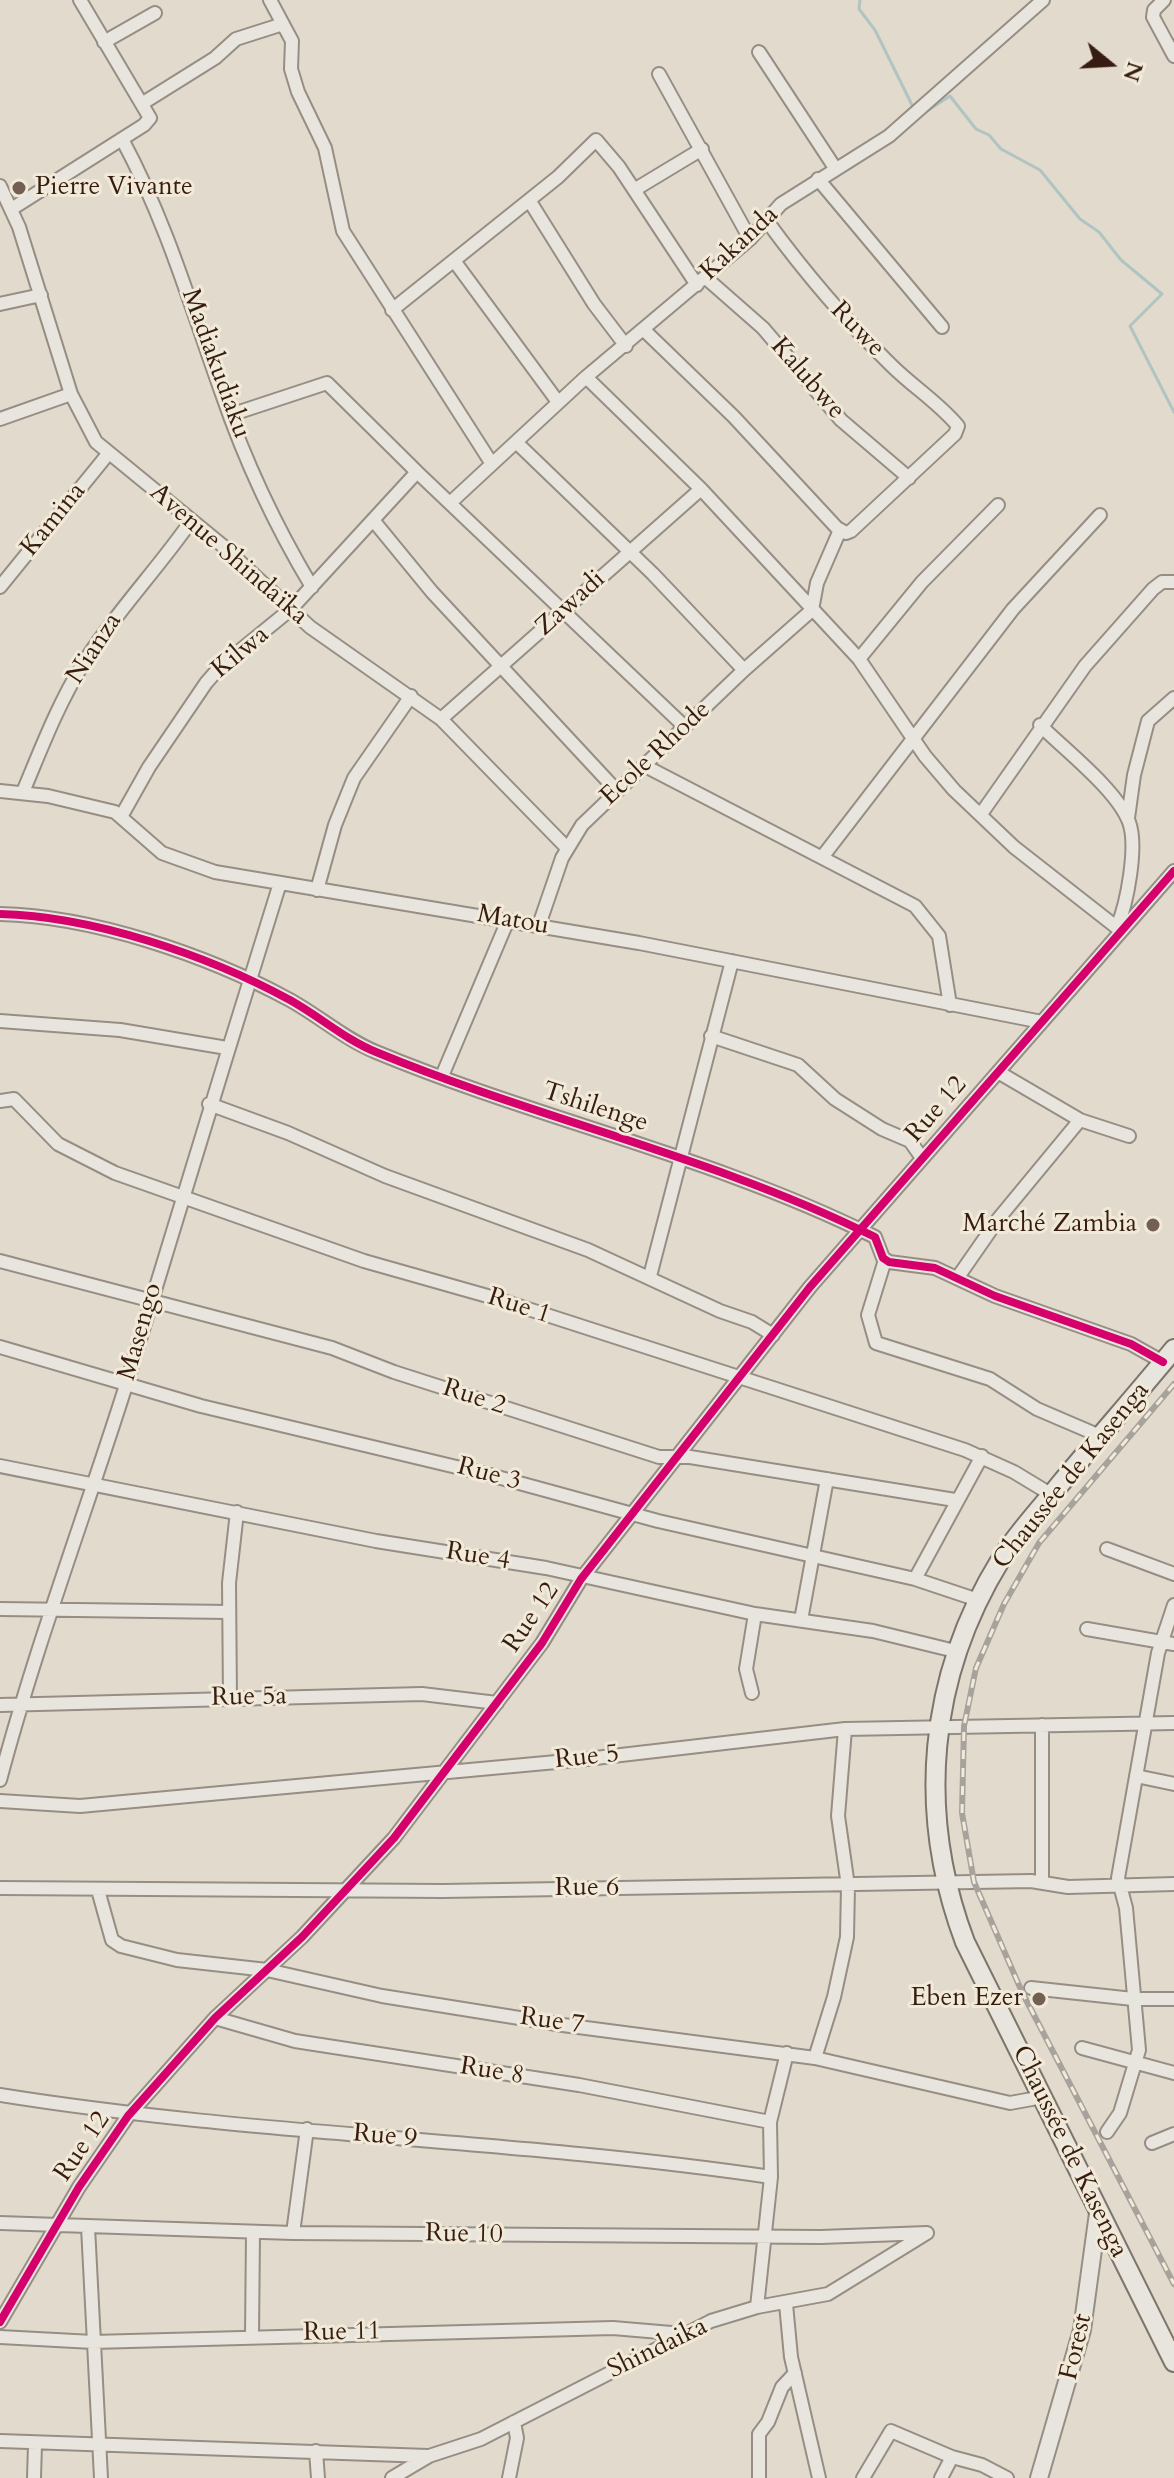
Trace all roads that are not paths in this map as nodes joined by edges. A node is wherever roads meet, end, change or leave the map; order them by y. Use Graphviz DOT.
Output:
graph roads {
  1 [pos="80,0"];
  2 [pos="270,0"];
  3 [pos="1043,0"];
  4 [pos="1164,0"];
  5 [pos="155,13"];
  6 [pos="283,24"];
  7 [pos="104,42"];
  8 [pos="759,52"];
  9 [pos="1174,56"];
  10 [pos="659,74"];
  11 [pos="143,103"];
  12 [pos="122,139"];
  13 [pos="702,149"];
  14 [pos="835,168"];
  15 [pos="818,179"];
  16 [pos="0,186"];
  17 [pos="634,190"];
  18 [pos="529,200"];
  19 [pos="13,208"];
  20 [pos="767,221"];
  21 [pos="750,239"];
  22 [pos="455,262"];
  23 [pos="701,281"];
  24 [pos="41,295"];
  25 [pos="0,304"];
  26 [pos="392,310"];
  27 [pos="942,327"];
  28 [pos="645,331"];
  29 [pos="626,346"];
  30 [pos="586,377"];
  31 [pos="71,394"];
  32 [pos="558,402"];
  33 [pos="230,415"];
  34 [pos="0,419"];
  35 [pos="516,442"];
  36 [pos="108,454"];
  37 [pos="492,464"];
  38 [pos="417,472"];
  39 [pos="909,478"];
  40 [pos="701,489"];
  41 [pos="450,503"];
  42 [pos="998,505"];
  43 [pos="1100,515"];
  44 [pos="373,520"];
  45 [pos="191,521"];
  46 [pos="840,530"];
  47 [pos="630,552"];
  48 [pos="1174,582"];
  49 [pos="0,587"];
  50 [pos="312,587"];
  51 [pos="291,609"];
  52 [pos="812,610"];
  53 [pos="564,612"];
  54 [pos="859,659"];
  55 [pos="501,666"];
  56 [pos="744,670"];
  57 [pos="411,696"];
  58 [pos="1174,698"];
  59 [pos="441,719"];
  60 [pos="1040,725"];
  61 [pos="685,727"];
  62 [pos="915,741"];
  63 [pos="645,766"];
  64 [pos="0,791"];
  65 [pos="617,791"];
  66 [pos="23,792"];
  67 [pos="981,814"];
  68 [pos="122,815"];
  69 [pos="1128,818"];
  70 [pos="567,848"];
  71 [pos="823,856"];
  72 [pos="1174,871"];
  73 [pos="280,883"];
  74 [pos="317,890"];
  75 [pos="0,914"];
  76 [pos="508,920"];
  77 [pos="539,925"];
  78 [pos="1118,928"];
  79 [pos="732,961"];
  80 [pos="249,981"];
  81 [pos="950,1005"];
  82 [pos="0,1021"];
  83 [pos="1042,1022"];
  84 [pos="711,1036"];
  85 [pos="227,1048"];
  86 [pos="998,1072"];
  87 [pos="442,1076"];
  88 [pos="0,1101"];
  89 [pos="209,1104"];
  90 [pos="1080,1120"];
  91 [pos="1129,1136"];
  92 [pos="681,1158"];
  93 [pos="922,1158"];
  94 [pos="181,1195"];
  95 [pos="859,1229"];
  96 [pos="885,1260"];
  97 [pos="0,1261"];
  98 [pos="650,1276"];
  99 [pos="958,1277"];
  100 [pos="151,1301"];
  101 [pos="773,1335"];
  102 [pos="0,1347"];
  103 [pos="1168,1355"];
  104 [pos="738,1378"];
  105 [pos="126,1383"];
  106 [pos="1100,1436"];
  107 [pos="982,1456"];
  108 [pos="676,1457"];
  109 [pos="0,1466"];
  110 [pos="827,1479"];
  111 [pos="93,1486"];
  112 [pos="1052,1495"];
  113 [pos="955,1500"];
  114 [pos="237,1512"];
  115 [pos="633,1515"];
  116 [pos="1107,1549"];
  117 [pos="814,1557"];
  118 [pos="1174,1574"];
  119 [pos="583,1578"];
  120 [pos="915,1579"];
  121 [pos="978,1600"];
  122 [pos="1174,1605"];
  123 [pos="51,1608"];
  124 [pos="0,1609"];
  125 [pos="229,1612"];
  126 [pos="755,1614"];
  127 [pos="801,1620"];
  128 [pos="1087,1629"];
  129 [pos="1168,1644"];
  130 [pos="955,1651"];
  131 [pos="752,1693"];
  132 [pos="230,1698"];
  133 [pos="497,1703"];
  134 [pos="20,1704"];
  135 [pos="0,1705"];
  136 [pos="1174,1723"];
  137 [pos="1147,1724"];
  138 [pos="937,1725"];
  139 [pos="1042,1725"];
  140 [pos="845,1729"];
  141 [pos="447,1771"];
  142 [pos="1136,1776"];
  143 [pos="0,1780"];
  144 [pos="1174,1784"];
  145 [pos="0,1801"];
  146 [pos="945,1882"];
  147 [pos="1042,1883"];
  148 [pos="1174,1884"];
  149 [pos="1121,1885"];
  150 [pos="848,1886"];
  151 [pos="0,1888"];
  152 [pos="348,1889"];
  153 [pos="98,1890"];
  154 [pos="267,1970"];
  155 [pos="1031,1988"];
  156 [pos="1133,1999"];
  157 [pos="1174,1999"];
  158 [pos="215,2018"];
  159 [pos="1082,2048"];
  160 [pos="787,2053"];
  161 [pos="815,2058"];
  162 [pos="1138,2061"];
  163 [pos="1174,2073"];
  164 [pos="0,2095"];
  165 [pos="1043,2097"];
  166 [pos="128,2116"];
  167 [pos="770,2122"];
  168 [pos="307,2129"];
  169 [pos="1107,2132"];
  170 [pos="1174,2134"];
  171 [pos="1152,2143"];
  172 [pos="771,2177"];
  173 [pos="1098,2213"];
  174 [pos="0,2223"];
  175 [pos="55,2225"];
  176 [pos="88,2227"];
  177 [pos="253,2232"];
  178 [pos="293,2233"];
  179 [pos="927,2233"];
  180 [pos="765,2236"];
  181 [pos="786,2304"];
  182 [pos="757,2307"];
  183 [pos="0,2322"];
  184 [pos="683,2334"];
  185 [pos="252,2335"];
  186 [pos="0,2337"];
  187 [pos="93,2342"];
  188 [pos="1174,2362"];
  189 [pos="795,2373"];
  190 [pos="514,2422"];
  191 [pos="0,2441"];
  192 [pos="35,2444"];
  193 [pos="101,2446"];
  194 [pos="316,2451"];
  195 [pos="429,2456"];
  196 [pos="952,2457"];
  197 [pos="1044,2475"];
  198 [pos="34,2478"];
  199 [pos="101,2478"];
  200 [pos="318,2478"];
  201 [pos="392,2478"];
  202 [pos="509,2478"];
  203 [pos="759,2478"];
  204 [pos="819,2478"];
  205 [pos="863,2478"];
  206 [pos="941,2478"];
  207 [pos="1007,2478"];
  1 -- 7 [label="street"];
  2 -- 6 [label="street"];
  3 -- 14 [label="street, Kakanda"];
  4 -- 9 [label="street"];
  5 -- 7 [label="street"];
  6 -- 11 [label="street"];
  6 -- 26 [label="street"];
  7 -- 11 [label="street"];
  8 -- 14 [label="street"];
  10 -- 13 [label="street"];
  11 -- 12 [label="street"];
  12 -- 19 [label="street"];
  12 -- 33 [label="street, Madiakudiaku"];
  13 -- 17 [label="street"];
  13 -- 21 [label="street"];
  14 -- 15 [label="street, Kakanda"];
  15 -- 20 [label="street, Kakanda"];
  15 -- 27 [label="street"];
  16 -- 19 [label="street, Avenue Shindaïka"];
  17 -- 18 [label="street, Kalubwe"];
  17 -- 23 [label="street, Kalubwe"];
  18 -- 22 [label="street"];
  18 -- 29 [label="street"];
  19 -- 24 [label="street, Avenue Shindaïka"];
  20 -- 21 [label="street, Kakanda"];
  20 -- 39 [label="street, Ruwe"];
  21 -- 23 [label="street, Kakanda"];
  22 -- 26 [label="street"];
  22 -- 32 [label="street"];
  23 -- 28 [label="street, Kakanda"];
  23 -- 39 [label="street, Kalubwe"];
  24 -- 25 [label="street"];
  24 -- 31 [label="street, Avenue Shindaïka"];
  26 -- 37 [label="street"];
  28 -- 29 [label="street, Kakanda"];
  28 -- 46 [label="street"];
  29 -- 30 [label="street, Kakanda"];
  30 -- 32 [label="street, Kakanda"];
  30 -- 40 [label="street"];
  31 -- 34 [label="street"];
  31 -- 36 [label="street, Avenue Shindaïka"];
  32 -- 35 [label="street, Kakanda"];
  33 -- 38 [label="street"];
  33 -- 50 [label="street, Madiakudiaku"];
  35 -- 37 [label="street, Kakanda"];
  35 -- 47 [label="street"];
  36 -- 45 [label="street, Avenue Shindaïka"];
  36 -- 49 [label="street, Kamina"];
  37 -- 41 [label="street, Kakanda"];
  38 -- 41 [label="street"];
  38 -- 44 [label="street, Kilwa"];
  39 -- 46 [label="street"];
  40 -- 47 [label="street, Zawadi"];
  40 -- 52 [label="street"];
  41 -- 53 [label="street"];
  42 -- 54 [label="street"];
  43 -- 62 [label="street"];
  44 -- 50 [label="street, Kilwa"];
  44 -- 55 [label="street"];
  45 -- 51 [label="street, Avenue Shindaïka"];
  45 -- 66 [label="street, Nianza"];
  46 -- 52 [label="street"];
  47 -- 53 [label="street, Zawadi"];
  47 -- 56 [label="street"];
  48 -- 60 [label="street"];
  50 -- 51 [label="street, Kilwa"];
  51 -- 57 [label="street, Avenue Shindaïka"];
  51 -- 68 [label="street, Kilwa"];
  52 -- 54 [label="street"];
  52 -- 56 [label="street, Ecole Rhode"];
  53 -- 55 [label="street, Zawadi"];
  53 -- 61 [label="street"];
  54 -- 62 [label="street"];
  55 -- 59 [label="street, Zawadi"];
  55 -- 65 [label="street"];
  56 -- 61 [label="street, Ecole Rhode"];
  57 -- 59 [label="street, Avenue Shindaïka"];
  57 -- 74 [label="street"];
  58 -- 69 [label="street"];
  59 -- 70 [label="street, Avenue Shindaïka"];
  60 -- 67 [label="street"];
  60 -- 69 [label="street"];
  61 -- 63 [label="street, Ecole Rhode"];
  62 -- 67 [label="street"];
  62 -- 71 [label="street"];
  63 -- 65 [label="street, Ecole Rhode"];
  63 -- 71 [label="street"];
  64 -- 66 [label="street"];
  65 -- 70 [label="street, Ecole Rhode"];
  66 -- 68 [label="street"];
  67 -- 78 [label="street"];
  68 -- 73 [label="street, Matou"];
  69 -- 78 [label="street"];
  70 -- 77 [label="street, Ecole Rhode"];
  71 -- 81 [label="street"];
  72 -- 78 [label="street, Rue 12"];
  73 -- 74 [label="street, Matou"];
  73 -- 80 [label="street, Masengo"];
  74 -- 76 [label="street, Matou"];
  75 -- 80 [label="street, Tshilenge"];
  76 -- 77 [label="street, Matou"];
  76 -- 87 [label="street"];
  77 -- 79 [label="street, Matou"];
  78 -- 83 [label="street, Rue 12"];
  79 -- 81 [label="street, Matou"];
  79 -- 84 [label="street"];
  80 -- 85 [label="street, Masengo"];
  80 -- 87 [label="street, Tshilenge"];
  81 -- 83 [label="street, Matou"];
  82 -- 85 [label="street"];
  83 -- 86 [label="street, Rue 12"];
  84 -- 92 [label="street"];
  84 -- 93 [label="street"];
  85 -- 89 [label="street, Masengo"];
  86 -- 90 [label="street"];
  86 -- 93 [label="street, Rue 12"];
  87 -- 92 [label="street, Tshilenge"];
  88 -- 94 [label="street, Rue 1"];
  89 -- 94 [label="street, Masengo"];
  89 -- 98 [label="street"];
  90 -- 91 [label="street"];
  90 -- 99 [label="street"];
  92 -- 95 [label="street, Tshilenge"];
  92 -- 98 [label="street"];
  93 -- 95 [label="street, Rue 12"];
  94 -- 100 [label="street, Masengo"];
  94 -- 104 [label="street, Rue 1"];
  95 -- 96 [label="street, Tshilenge"];
  95 -- 101 [label="street, Rue 12"];
  96 -- 99 [label="street"];
  96 -- 106 [label="street"];
  97 -- 100 [label="street, Rue 2"];
  98 -- 101 [label="street"];
  99 -- 103 [label="street"];
  100 -- 105 [label="street, Masengo"];
  100 -- 108 [label="street, Rue 2"];
  101 -- 104 [label="street, Rue 12"];
  102 -- 105 [label="street, Rue 3"];
  103 -- 106 [label="main road, Chaussée de Kasenga"];
  104 -- 107 [label="street, Rue 1"];
  104 -- 108 [label="street, Rue 12"];
  105 -- 111 [label="street, Masengo"];
  105 -- 115 [label="street, Rue 3"];
  106 -- 112 [label="main road, Chaussée de Kasenga"];
  107 -- 112 [label="street, Rue 1"];
  107 -- 113 [label="street"];
  108 -- 110 [label="street, Rue 2"];
  108 -- 115 [label="street, Rue 12"];
  109 -- 111 [label="street, Rue 4"];
  110 -- 113 [label="street, Rue 2"];
  110 -- 117 [label="street"];
  111 -- 114 [label="street, Rue 4"];
  111 -- 123 [label="street, Masengo"];
  112 -- 121 [label="main road, Chaussée de Kasenga"];
  113 -- 120 [label="street"];
  114 -- 119 [label="street, Rue 4"];
  114 -- 125 [label="street"];
  115 -- 117 [label="street, Rue 3"];
  115 -- 119 [label="street, Rue 12"];
  116 -- 118 [label="street"];
  117 -- 120 [label="street, Rue 3"];
  117 -- 127 [label="street"];
  119 -- 126 [label="street, Rue 4"];
  119 -- 133 [label="street, Rue 12"];
  120 -- 121 [label="street, Rue 3"];
  121 -- 130 [label="main road, Chaussée de Kasenga"];
  122 -- 129 [label="street"];
  123 -- 124 [label="street"];
  123 -- 125 [label="street"];
  123 -- 134 [label="street, Masengo"];
  125 -- 132 [label="street"];
  126 -- 127 [label="street, Rue 4"];
  126 -- 131 [label="street"];
  127 -- 130 [label="street, Rue 4"];
  128 -- 129 [label="street"];
  129 -- 137 [label="street"];
  130 -- 138 [label="main road, Chaussée de Kasenga"];
  132 -- 133 [label="street, Rue 5a"];
  132 -- 134 [label="street, Rue 5a"];
  133 -- 141 [label="street, Rue 12"];
  134 -- 135 [label="street, Rue 5a"];
  134 -- 143 [label="street, Masengo"];
  136 -- 137 [label="street, Rue 5"];
  137 -- 139 [label="street, Rue 5"];
  137 -- 142 [label="street"];
  138 -- 139 [label="street, Rue 5"];
  138 -- 140 [label="street, Rue 5"];
  138 -- 146 [label="main road, Chaussée de Kasenga"];
  139 -- 147 [label="street"];
  140 -- 141 [label="street, Rue 5"];
  140 -- 150 [label="street"];
  141 -- 145 [label="street, Rue 5"];
  141 -- 152 [label="street, Rue 12"];
  142 -- 144 [label="street"];
  142 -- 149 [label="street"];
  146 -- 147 [label="street, Rue 6"];
  146 -- 150 [label="street, Rue 6"];
  146 -- 165 [label="main road, Chaussée de Kasenga"];
  147 -- 149 [label="street, Rue 6"];
  148 -- 149 [label="street, Rue 6"];
  149 -- 156 [label="street"];
  150 -- 152 [label="street, Rue 6"];
  150 -- 161 [label="street"];
  151 -- 153 [label="street, Rue 6"];
  152 -- 153 [label="street, Rue 6"];
  152 -- 154 [label="street, Rue 12"];
  153 -- 154 [label="street, Rue 7"];
  154 -- 158 [label="street, Rue 12"];
  154 -- 160 [label="street, Rue 7"];
  155 -- 156 [label="street"];
  156 -- 157 [label="street"];
  156 -- 162 [label="street"];
  158 -- 166 [label="street, Rue 12"];
  158 -- 167 [label="street, Rue 8"];
  159 -- 162 [label="street"];
  160 -- 161 [label="street, Rue 7"];
  160 -- 167 [label="street"];
  161 -- 165 [label="street, Rue 7"];
  162 -- 163 [label="street"];
  162 -- 169 [label="street"];
  164 -- 166 [label="street, Rue 9"];
  165 -- 173 [label="main road, Chaussée de Kasenga"];
  166 -- 168 [label="street, Rue 9"];
  166 -- 175 [label="street, Rue 12"];
  167 -- 172 [label="street"];
  168 -- 172 [label="street, Rue 9"];
  168 -- 178 [label="street"];
  170 -- 171 [label="street"];
  172 -- 180 [label="street"];
  173 -- 188 [label="main road, Chaussée de Kasenga"];
  173 -- 197 [label="street, Forest"];
  174 -- 175 [label="street, Rue 10"];
  175 -- 176 [label="street, Rue 10"];
  175 -- 183 [label="street, Rue 12"];
  176 -- 177 [label="street, Rue 10"];
  176 -- 187 [label="street"];
  177 -- 178 [label="street, Rue 10"];
  177 -- 185 [label="street"];
  178 -- 180 [label="street, Rue 10"];
  179 -- 180 [label="street, Rue 10"];
  179 -- 181 [label="street, Shindaika"];
  180 -- 182 [label="street"];
  181 -- 182 [label="street, Shindaika"];
  181 -- 189 [label="street"];
  182 -- 184 [label="street, Shindaika"];
  184 -- 185 [label="street, Rue 11"];
  184 -- 190 [label="street, Shindaika"];
  185 -- 187 [label="street, Rue 11"];
  186 -- 187 [label="street, Rue 11"];
  187 -- 193 [label="street"];
  189 -- 203 [label="street"];
  189 -- 204 [label="street"];
  190 -- 195 [label="street, Shindaika"];
  190 -- 202 [label="street"];
  191 -- 192 [label="street"];
  192 -- 193 [label="street"];
  192 -- 198 [label="street"];
  193 -- 194 [label="street"];
  193 -- 199 [label="street"];
  194 -- 195 [label="street"];
  194 -- 200 [label="street"];
  195 -- 201 [label="street, Shindaika"];
  196 -- 205 [label="street"];
  196 -- 206 [label="street"];
  196 -- 207 [label="street"];
}
